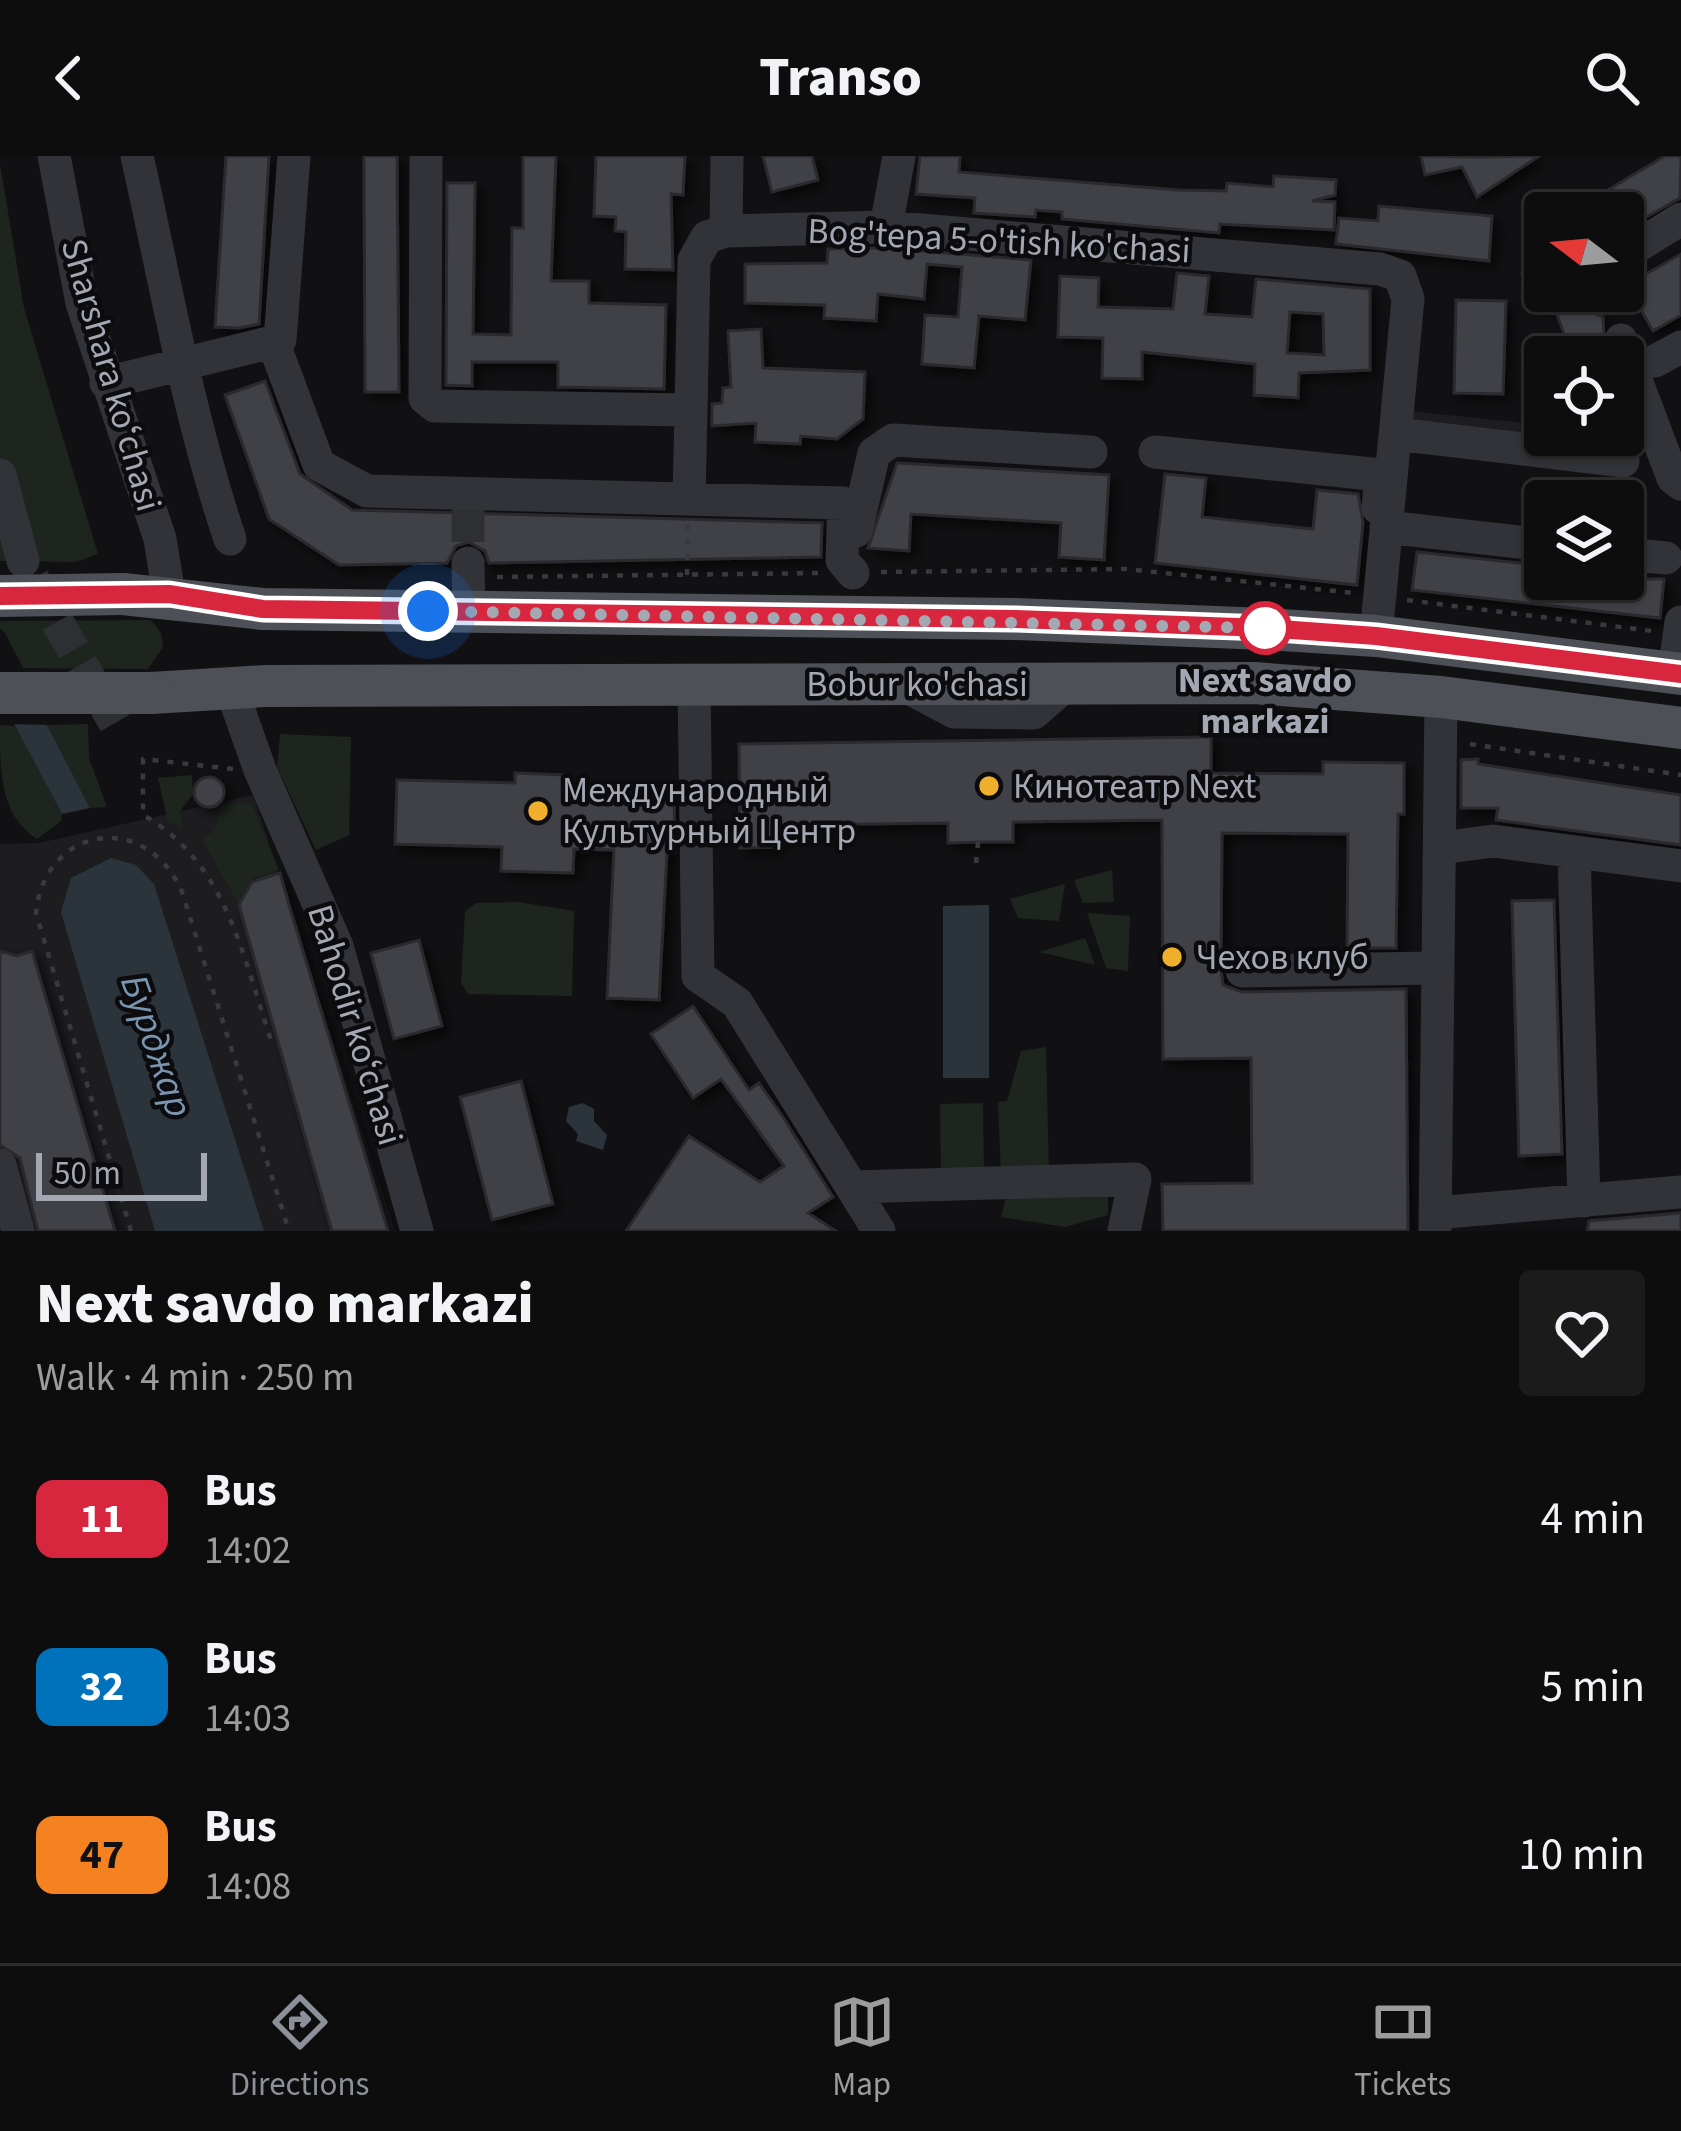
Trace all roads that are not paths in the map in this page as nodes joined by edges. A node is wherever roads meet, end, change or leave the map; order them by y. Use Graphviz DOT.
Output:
graph roads {
  1 [pos="54,156"];
  2 [pos="137,156"];
  3 [pos="294,156"];
  4 [pos="426,156"];
  5 [pos="727,156"];
  6 [pos="899,156"];
  7 [pos="1681,219"];
  8 [pos="886,226"];
  9 [pos="726,231"];
  10 [pos="1644,242"];
  11 [pos="278,356"];
  12 [pos="185,362"];
  13 [pos="106,383"];
  14 [pos="1644,401"];
  15 [pos="691,410"];
  16 [pos="1396,434"];
  17 [pos="1091,452"];
  18 [pos="1156,452"];
  19 [pos="1623,461"];
  20 [pos="0,475"];
  21 [pos="1681,484"];
  22 [pos="688,500"];
  23 [pos="1386,527"];
  24 [pos="230,539"];
  25 [pos="1524,543"];
  26 [pos="1644,556"];
  27 [pos="1666,558"];
  28 [pos="468,563"];
  29 [pos="853,573"];
  30 [pos="12,579"];
  31 [pos="169,594"];
  32 [pos="469,612"];
  33 [pos="831,616"];
  34 [pos="1378,616"];
  35 [pos="1681,622"];
  36 [pos="1677,674"];
  37 [pos="812,684"];
  38 [pos="694,685"];
  39 [pos="231,688"];
  40 [pos="0,693"];
  41 [pos="1441,697"];
  42 [pos="1681,728"];
  43 [pos="1441,848"];
  44 [pos="1574,852"];
  45 [pos="1681,866"];
  46 [pos="1434,968"];
  47 [pos="1242,971"];
  48 [pos="0,1165"];
  49 [pos="854,1187"];
  50 [pos="1681,1192"];
  51 [pos="1584,1201"];
  52 [pos="1435,1222"];
  53 [pos="18,1231"];
  54 [pos="417,1231"];
  55 [pos="879,1231"];
  56 [pos="1124,1231"];
  1 -- 13 [label="street, Sharshara koʻchasi"];
  2 -- 12 [label="street"];
  3 -- 12 [label="street"];
  4 -- 15 [label="street"];
  5 -- 9 [label="street"];
  6 -- 8 [label="street"];
  7 -- 10 [label="street"];
  8 -- 9 [label="street, Bog'tepa 5-o'tish ko'chasi"];
  8 -- 16 [label="street, Bog'tepa 5-o'tish ko'chasi"];
  9 -- 15 [label="street"];
  11 -- 22 [label="street"];
  12 -- 13 [label="street"];
  12 -- 24 [label="street"];
  13 -- 31 [label="street, Sharshara koʻchasi"];
  14 -- 21 [label="street"];
  15 -- 22 [label="street"];
  16 -- 19 [label="street"];
  16 -- 23 [label="street, Bog'tepa 5-o'tish ko'chasi"];
  17 -- 29 [label="street"];
  18 -- 34 [label="street"];
  20 -- 30 [label="street"];
  22 -- 29 [label="street"];
  23 -- 25 [label="street"];
  23 -- 34 [label="street, Bog'tepa 5-o'tish ko'chasi"];
  26 -- 27 [label="street"];
  28 -- 32 [label="street"];
  29 -- 33 [label="street"];
  30 -- 31 [label="main road, Bobur ko'chasi, bridge"];
  31 -- 32 [label="main road, Bobur ko'chasi"];
  32 -- 33 [label="main road, Bobur ko'chasi"];
  33 -- 34 [label="main road, Bobur ko'chasi"];
  33 -- 37 [label="main road"];
  34 -- 36 [label="main road, Bobur ko'chasi"];
  35 -- 36 [label="street"];
  38 -- 39 [label="main road, Bobur ko'chasi"];
  38 -- 41 [label="main road, Bobur ko'chasi"];
  38 -- 49 [label="street"];
  39 -- 40 [label="main road, Bobur ko'chasi, bridge"];
  39 -- 54 [label="street, Bahodir koʻchasi"];
  41 -- 42 [label="main road, Bobur ko'chasi"];
  41 -- 43 [label="street"];
  43 -- 44 [label="street"];
  43 -- 46 [label="street"];
  44 -- 45 [label="street"];
  44 -- 51 [label="street"];
  46 -- 47 [label="street"];
  46 -- 52 [label="street"];
  48 -- 53 [label="street"];
  49 -- 55 [label="street"];
  49 -- 56 [label="street"];
  50 -- 51 [label="street"];
  51 -- 52 [label="street"];
}
